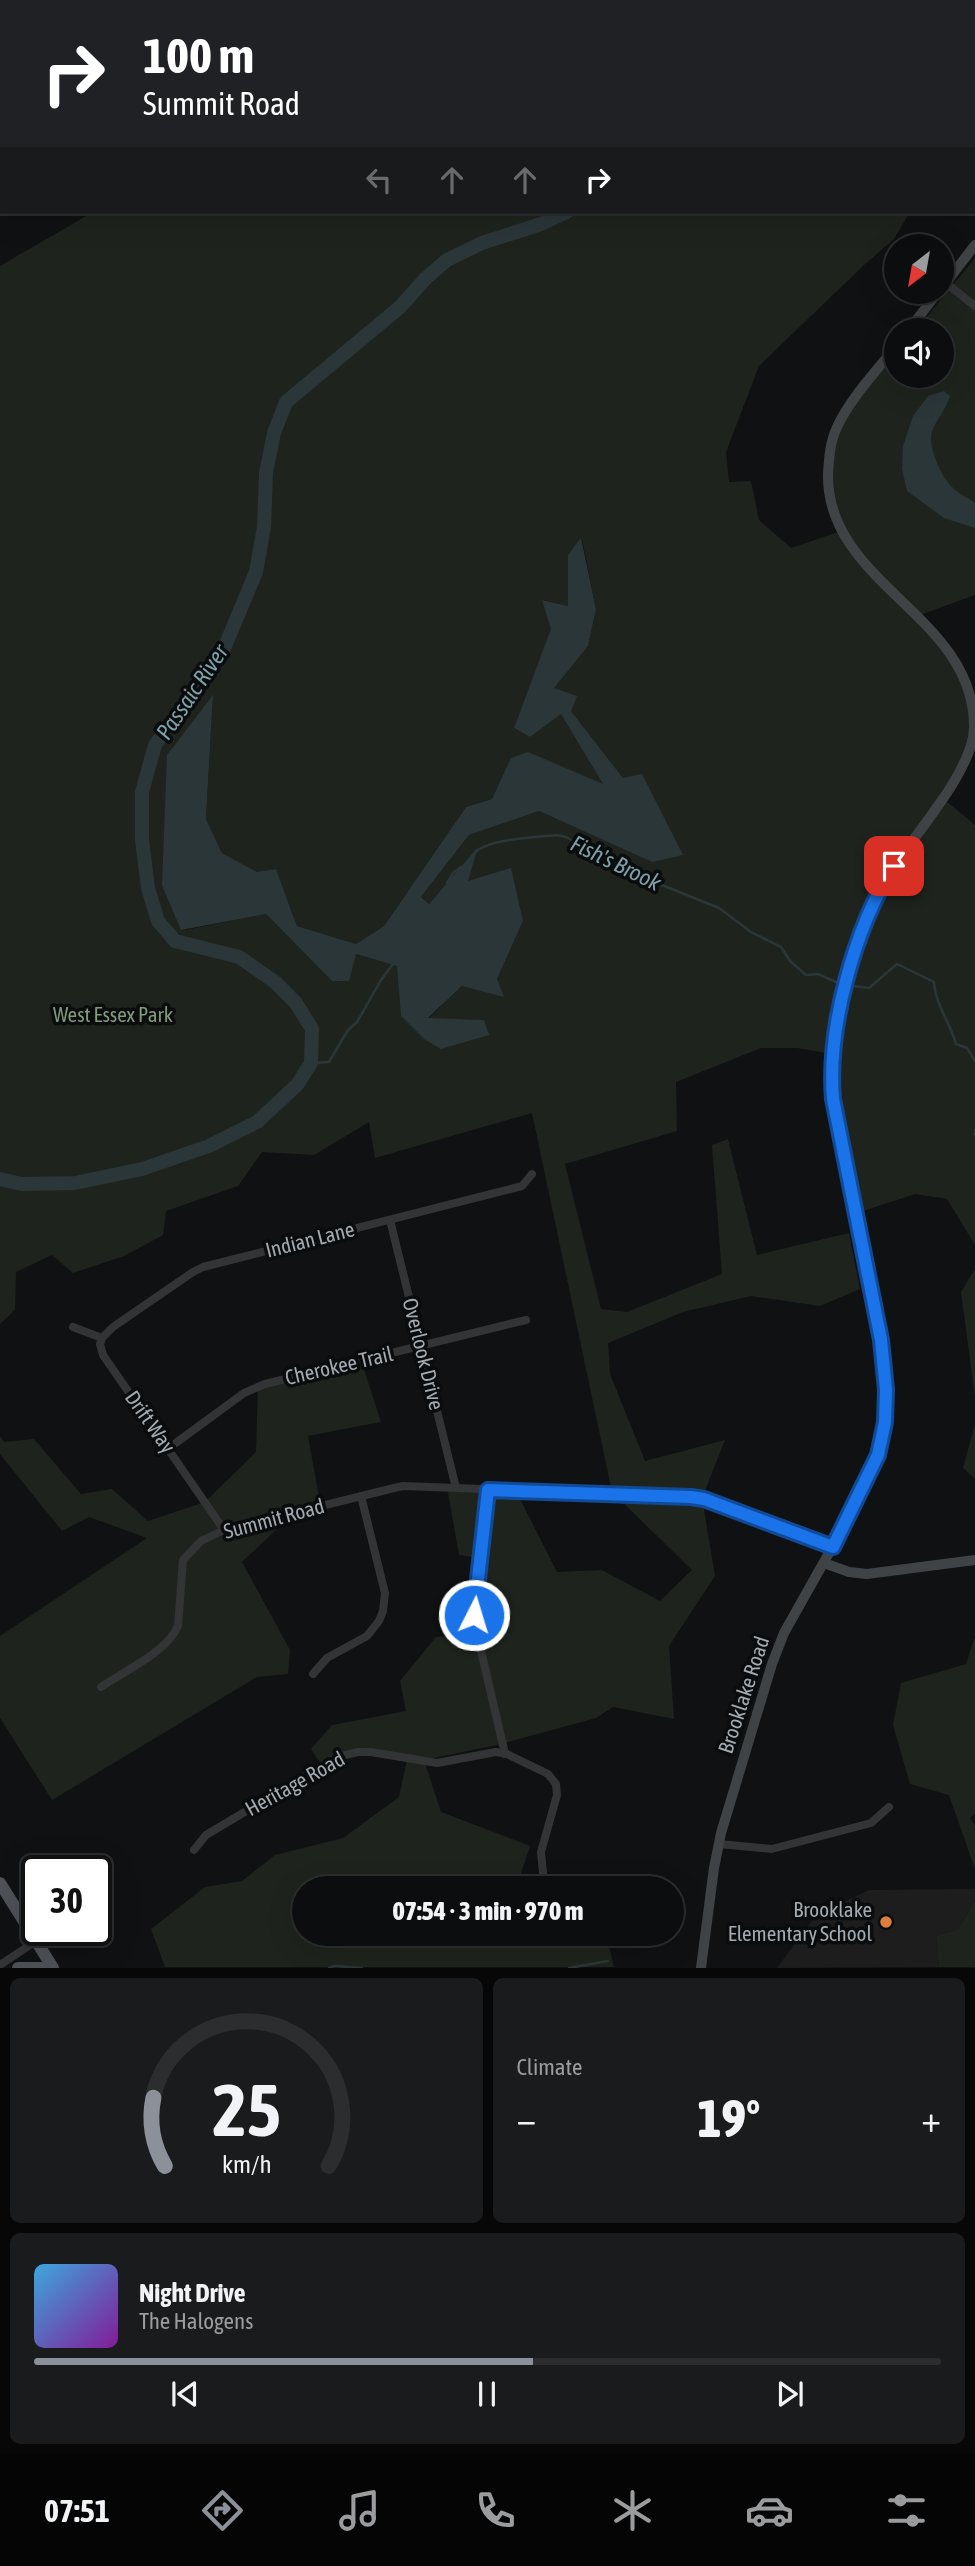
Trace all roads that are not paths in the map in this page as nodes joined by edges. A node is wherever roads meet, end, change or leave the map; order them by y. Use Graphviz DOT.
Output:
graph roads {
  1 [pos="975,245"];
  2 [pos="954,272"];
  3 [pos="954,295"];
  4 [pos="929,304"];
  5 [pos="975,306"];
  6 [pos="918,318"];
  7 [pos="884,362"];
  8 [pos="532,1174"];
  9 [pos="390,1220"];
  10 [pos="526,1320"];
  11 [pos="73,1327"];
  12 [pos="102,1338"];
  13 [pos="421,1346"];
  14 [pos="169,1447"];
  15 [pos="456,1488"];
  16 [pos="488,1490"];
  17 [pos="361,1496"];
  18 [pos="224,1530"];
  19 [pos="833,1547"];
  20 [pos="975,1560"];
  21 [pos="824,1563"];
  22 [pos="313,1674"];
  23 [pos="101,1687"];
  24 [pos="505,1754"];
  25 [pos="889,1807"];
  26 [pos="719,1844"];
  27 [pos="194,1850"];
  28 [pos="543,1873"];
  29 [pos="0,1883"];
  30 [pos="21,1917"];
  31 [pos="28,1946"];
  32 [pos="39,1946"];
  33 [pos="0,1965"];
  34 [pos="18,1968"];
  35 [pos="41,1968"];
  36 [pos="53,1968"];
  37 [pos="701,1968"];
  1 -- 2 [label="street"];
  3 -- 5 [label="street"];
  4 -- 6 [label="street"];
  7 -- 19 [label="street, Brooklake Road"];
  8 -- 9 [label="street, Indian Lane"];
  9 -- 12 [label="street, Indian Lane"];
  9 -- 13 [label="street, Overlook Drive"];
  10 -- 13 [label="street, Cherokee Trail"];
  11 -- 12 [label="street"];
  12 -- 14 [label="street, Drift Way"];
  13 -- 14 [label="street, Cherokee Trail"];
  13 -- 15 [label="street, Overlook Drive"];
  14 -- 18 [label="street, Drift Way"];
  15 -- 16 [label="street, Summit Road"];
  15 -- 17 [label="street, Summit Road"];
  16 -- 19 [label="street"];
  16 -- 24 [label="street"];
  17 -- 18 [label="street, Summit Road"];
  17 -- 22 [label="street"];
  18 -- 23 [label="street, Summit Road"];
  19 -- 21 [label="street, Brooklake Road"];
  20 -- 21 [label="street"];
  21 -- 26 [label="street, Brooklake Road"];
  24 -- 27 [label="street, Heritage Road"];
  24 -- 28 [label="street, Heritage Road"];
  25 -- 26 [label="street"];
  26 -- 37 [label="street, Brooklake Road"];
  29 -- 30 [label="main road"];
  31 -- 33 [label="street"];
  32 -- 36 [label="main road"];
  34 -- 35 [label="main road"];
}
